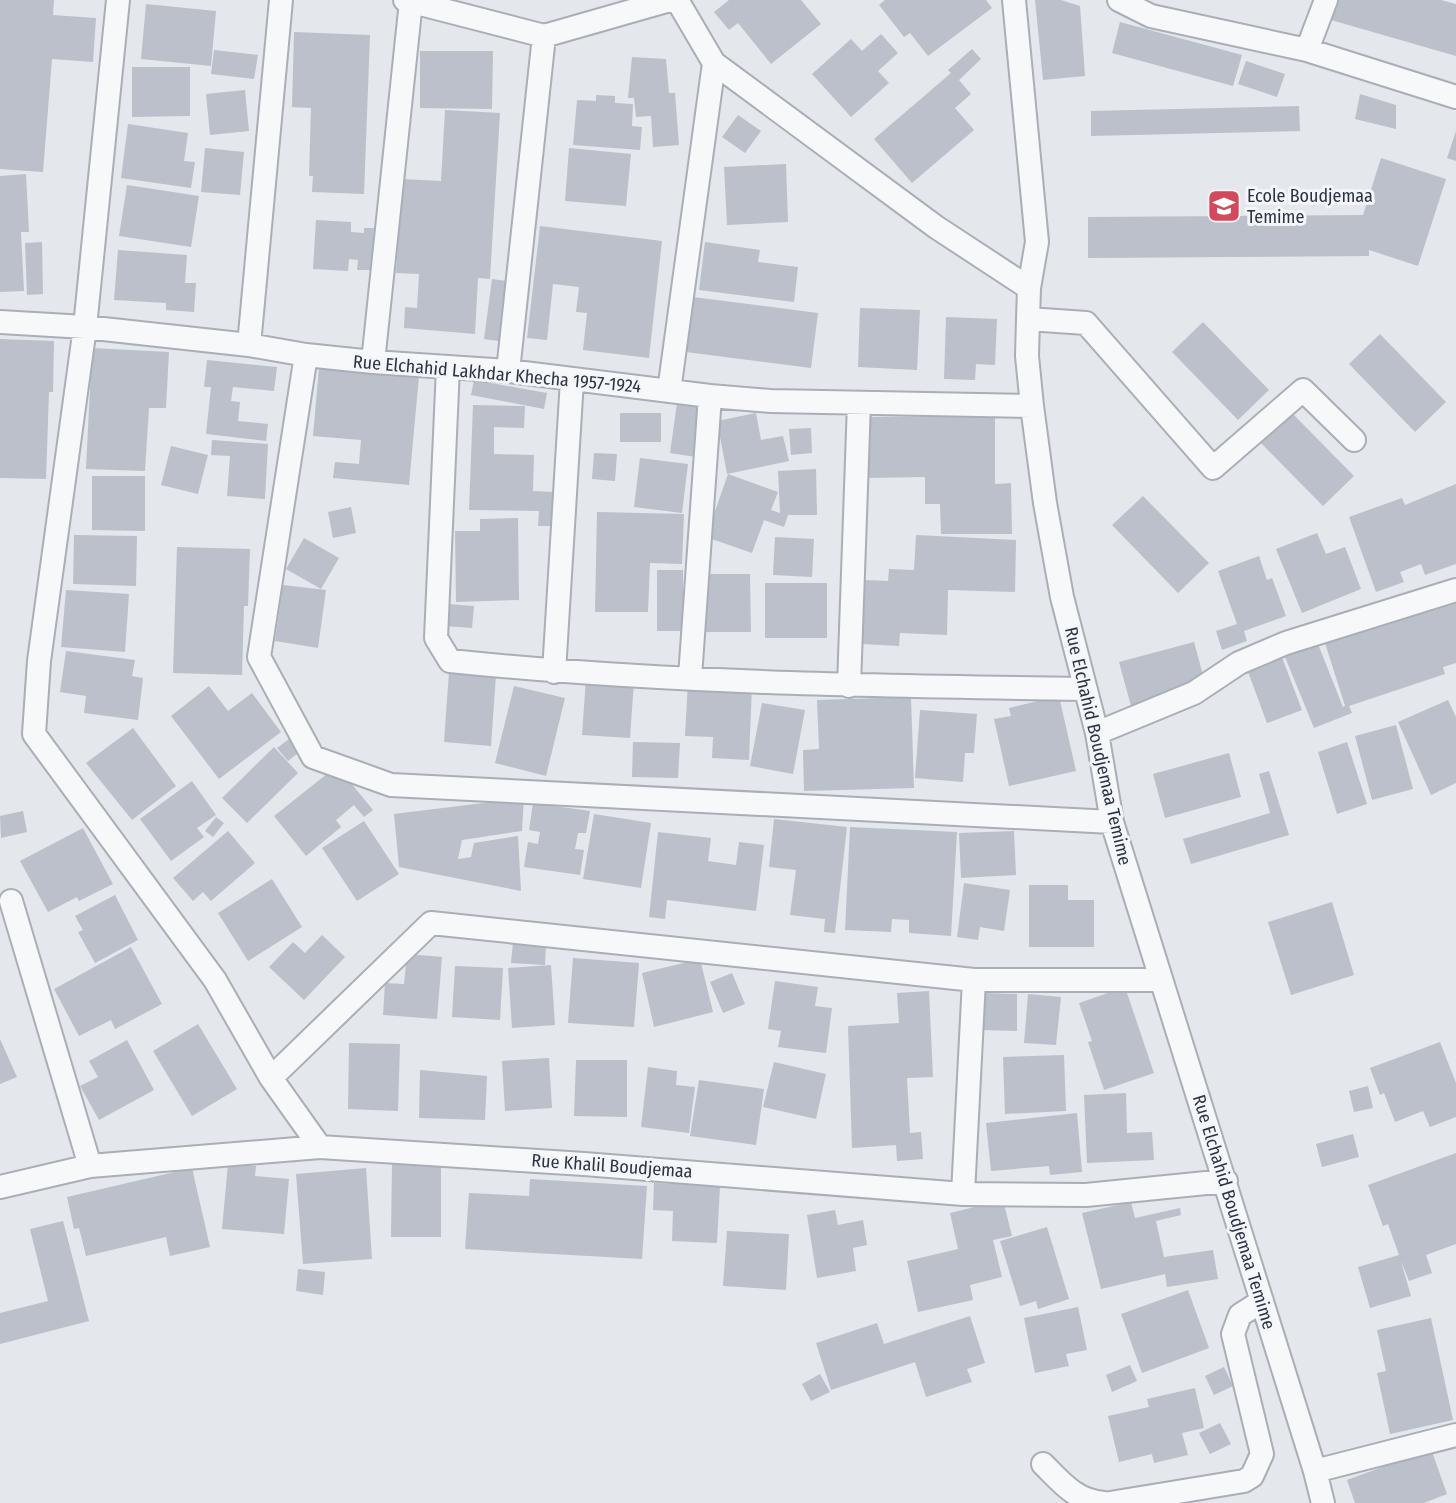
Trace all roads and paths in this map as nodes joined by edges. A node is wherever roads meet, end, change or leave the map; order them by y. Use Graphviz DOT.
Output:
graph roads {
  1 [pos="118,0"];
  2 [pos="281,0"];
  3 [pos="670,0"];
  4 [pos="677,0"];
  5 [pos="1014,0"];
  6 [pos="1119,0"];
  7 [pos="1326,0"];
  8 [pos="408,1"];
  9 [pos="544,36"];
  10 [pos="1307,50"];
  11 [pos="714,63"];
  12 [pos="1456,97"];
  13 [pos="1029,288"];
  14 [pos="1028,319"];
  15 [pos="0,322"];
  16 [pos="85,327"];
  17 [pos="249,345"];
  18 [pos="306,355"];
  19 [pos="373,362"];
  20 [pos="448,367"];
  21 [pos="508,371"];
  22 [pos="572,380"];
  23 [pos="669,391"];
  24 [pos="710,396"];
  25 [pos="860,403"];
  26 [pos="1032,406"];
  27 [pos="1354,440"];
  28 [pos="1456,590"];
  29 [pos="554,672"];
  30 [pos="690,677"];
  31 [pos="849,686"];
  32 [pos="1085,689"];
  33 [pos="1097,733"];
  34 [pos="1112,822"];
  35 [pos="11,902"];
  36 [pos="974,980"];
  37 [pos="1161,980"];
  38 [pos="271,1078"];
  39 [pos="320,1147"];
  40 [pos="90,1166"];
  41 [pos="1226,1181"];
  42 [pos="0,1187"];
  43 [pos="963,1194"];
  44 [pos="1262,1301"];
  45 [pos="1456,1435"];
  46 [pos="1043,1464"];
  47 [pos="1316,1471"];
  48 [pos="1104,1503"];
  49 [pos="1110,1503"];
  50 [pos="1323,1503"];
  1 -- 16 [label="street"];
  2 -- 17 [label="street"];
  3 -- 9 [label="street"];
  4 -- 11 [label="street"];
  5 -- 13 [label="street, Rue Elchahid Boudjemaa Temime"];
  6 -- 10 [label="street"];
  7 -- 10 [label="street"];
  8 -- 9 [label="street"];
  8 -- 19 [label="street"];
  9 -- 21 [label="street"];
  10 -- 12 [label="street"];
  11 -- 13 [label="street"];
  11 -- 23 [label="street"];
  13 -- 14 [label="street, Rue Elchahid Boudjemaa Temime"];
  14 -- 26 [label="street, Rue Elchahid Boudjemaa Temime"];
  14 -- 27 [label="street"];
  15 -- 16 [label="street, Rue Elchahid Lakhdar Khecha 1957-1924"];
  16 -- 17 [label="street, Rue Elchahid Lakhdar Khecha 1957-1924"];
  16 -- 38 [label="street"];
  17 -- 18 [label="street, Rue Elchahid Lakhdar Khecha 1957-1924"];
  18 -- 19 [label="street, Rue Elchahid Lakhdar Khecha 1957-1924"];
  18 -- 34 [label="street"];
  19 -- 20 [label="street, Rue Elchahid Lakhdar Khecha 1957-1924"];
  20 -- 21 [label="street, Rue Elchahid Lakhdar Khecha 1957-1924"];
  20 -- 29 [label="street"];
  21 -- 22 [label="street, Rue Elchahid Lakhdar Khecha 1957-1924"];
  22 -- 23 [label="street, Rue Elchahid Lakhdar Khecha 1957-1924"];
  22 -- 29 [label="street"];
  23 -- 24 [label="street, Rue Elchahid Lakhdar Khecha 1957-1924"];
  24 -- 25 [label="street, Rue Elchahid Lakhdar Khecha 1957-1924"];
  24 -- 30 [label="street"];
  25 -- 26 [label="street, Rue Elchahid Lakhdar Khecha 1957-1924"];
  25 -- 31 [label="street"];
  26 -- 32 [label="street, Rue Elchahid Boudjemaa Temime"];
  28 -- 33 [label="street"];
  29 -- 30 [label="street"];
  30 -- 31 [label="street"];
  31 -- 32 [label="street"];
  32 -- 33 [label="street, Rue Elchahid Boudjemaa Temime"];
  33 -- 34 [label="street, Rue Elchahid Boudjemaa Temime"];
  34 -- 37 [label="street, Rue Elchahid Boudjemaa Temime"];
  35 -- 40 [label="street"];
  36 -- 37 [label="street"];
  36 -- 38 [label="street"];
  36 -- 43 [label="street"];
  37 -- 41 [label="street, Rue Elchahid Boudjemaa Temime"];
  38 -- 39 [label="street"];
  39 -- 40 [label="street, Rue Khalil Boudjemaa"];
  39 -- 43 [label="street, Rue Khalil Boudjemaa"];
  40 -- 42 [label="street, Rue Khalil Boudjemaa"];
  41 -- 43 [label="street, Rue Khalil Boudjemaa"];
  41 -- 44 [label="street, Rue Elchahid Boudjemaa Temime"];
  44 -- 47 [label="street, Rue Elchahid Boudjemaa Temime"];
  44 -- 49 [label="street"];
  45 -- 47 [label="street"];
  46 -- 48 [label="street"];
  47 -- 50 [label="street, Rue Elchahid Boudjemaa Temime"];
}
